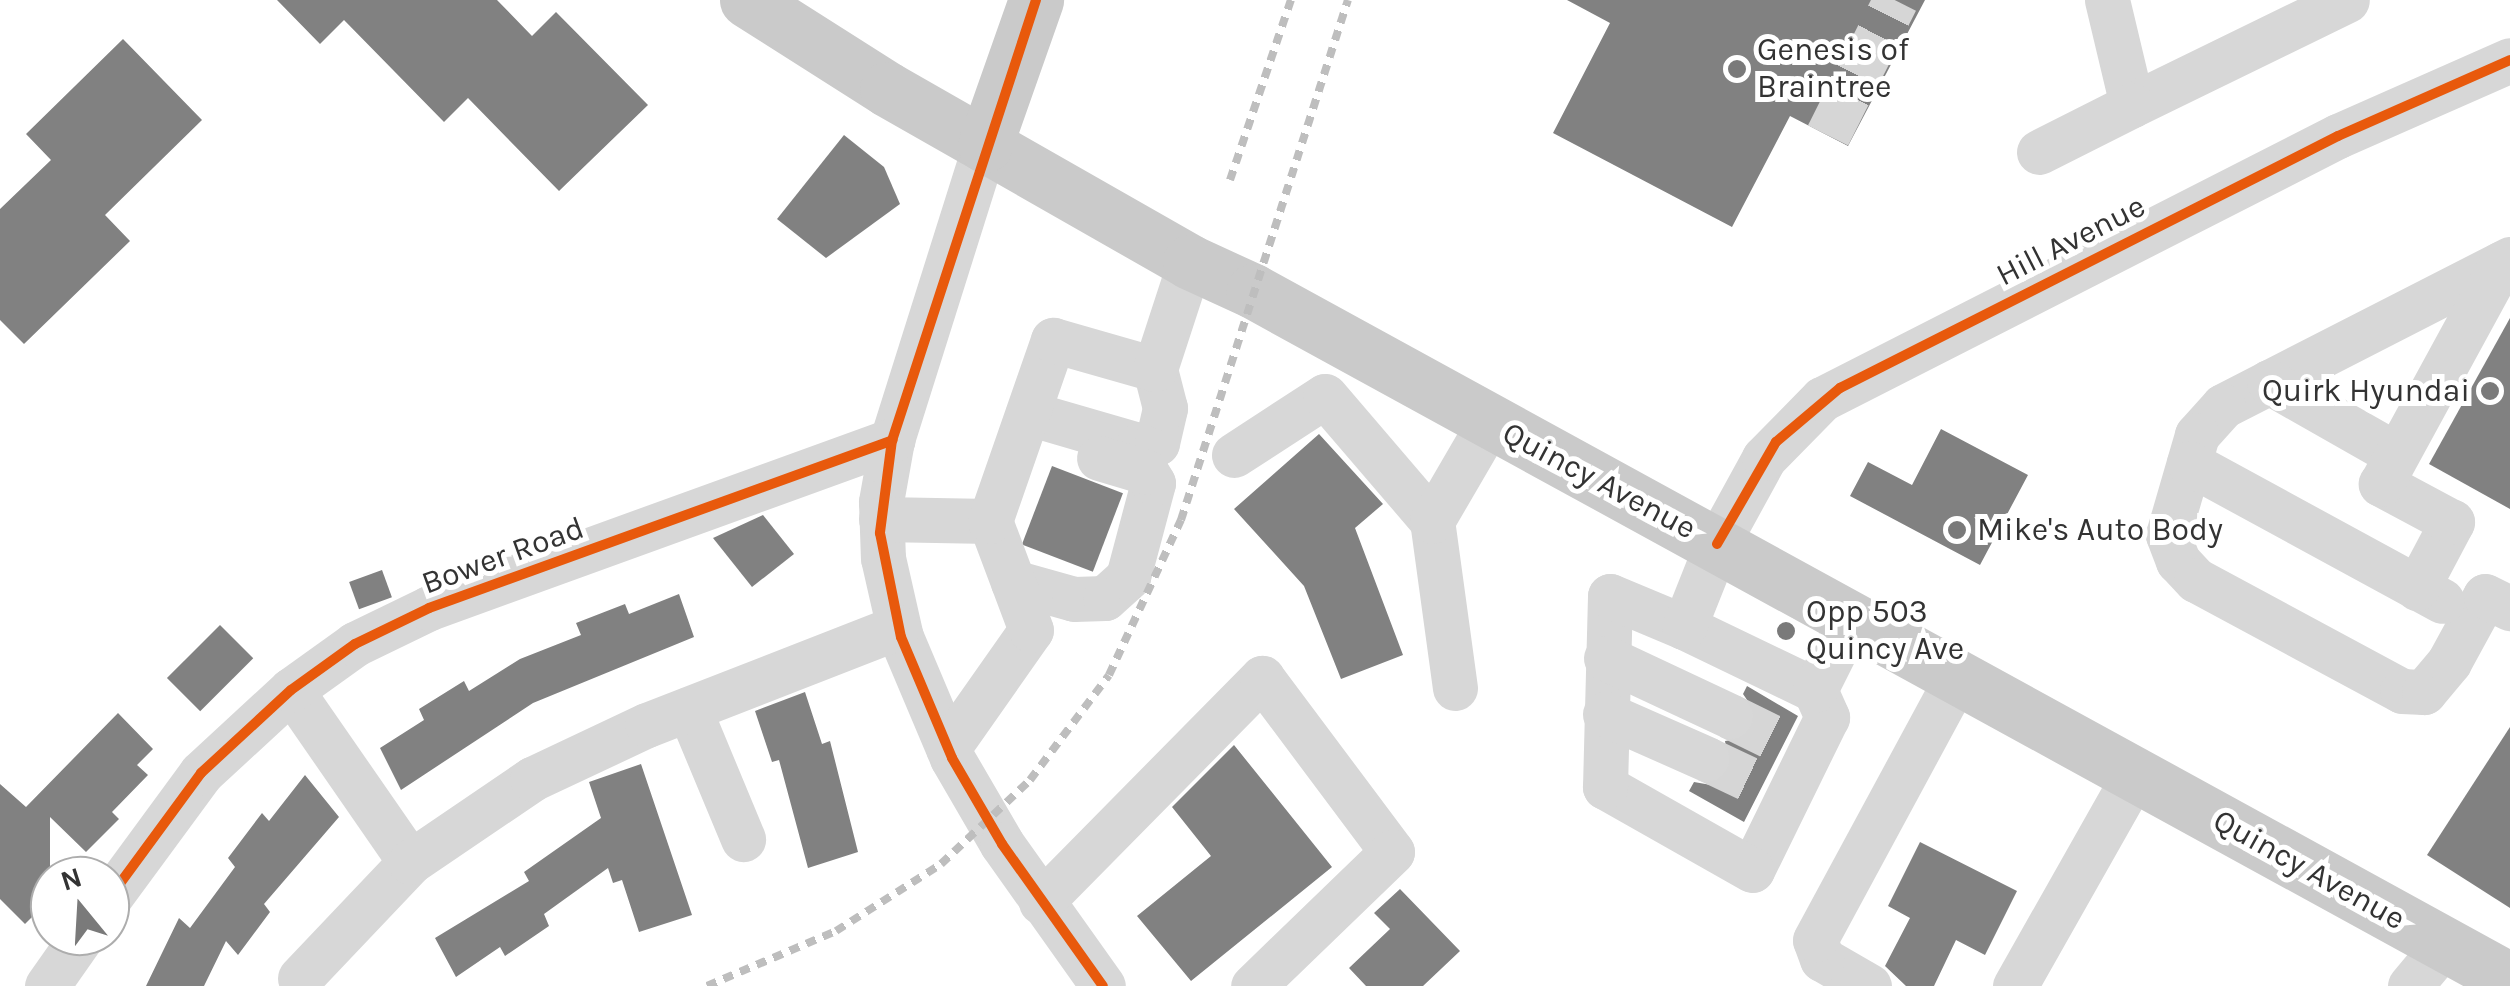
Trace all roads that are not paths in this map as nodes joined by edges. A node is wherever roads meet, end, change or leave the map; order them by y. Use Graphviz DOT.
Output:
graph roads {
  1 [pos="749,0"];
  2 [pos="1036,0"];
  3 [pos="2108,0"];
  4 [pos="2347,0"];
  5 [pos="2510,60"];
  6 [pos="2132,105"];
  7 [pos="985,145"];
  8 [pos="2039,152"];
  9 [pos="1190,262"];
  10 [pos="2506,262"];
  11 [pos="1346,342"];
  12 [pos="1154,369"];
  13 [pos="2270,382"];
  14 [pos="1325,396"];
  15 [pos="1025,422"];
  16 [pos="1490,423"];
  17 [pos="892,440"];
  18 [pos="2396,454"];
  19 [pos="1112,455"];
  20 [pos="1234,456"];
  21 [pos="2189,464"];
  22 [pos="881,519"];
  23 [pos="990,521"];
  24 [pos="1432,521"];
  25 [pos="1717,544"];
  26 [pos="1013,582"];
  27 [pos="2417,588"];
  28 [pos="2492,614"];
  29 [pos="1851,618"];
  30 [pos="898,626"];
  31 [pos="1684,627"];
  32 [pos="1958,676"];
  33 [pos="1606,687"];
  34 [pos="1455,688"];
  35 [pos="290,690"];
  36 [pos="1815,690"];
  37 [pos="689,709"];
  38 [pos="1719,738"];
  39 [pos="948,748"];
  40 [pos="2135,774"];
  41 [pos="742,838"];
  42 [pos="410,862"];
  43 [pos="130,870"];
  44 [pos="1029,884"];
  45 [pos="2445,944"];
  46 [pos="68,956"];
  47 [pos="300,978"];
  48 [pos="2510,980"];
  49 [pos="47,986"];
  50 [pos="1103,986"];
  51 [pos="1253,986"];
  52 [pos="1869,986"];
  53 [pos="2016,986"];
  54 [pos="2410,986"];
  1 -- 7 [label="main road, Quincy Avenue"];
  2 -- 7 [label="main road"];
  3 -- 6 [label="street"];
  4 -- 6 [label="street"];
  5 -- 25 [label="street, Hill Avenue"];
  6 -- 8 [label="street"];
  7 -- 9 [label="main road, Quincy Avenue"];
  7 -- 17 [label="street"];
  9 -- 11 [label="main road, Quincy Avenue"];
  9 -- 12 [label="street"];
  10 -- 13 [label="street"];
  10 -- 18 [label="street"];
  11 -- 14 [label="street"];
  11 -- 16 [label="main road, Quincy Avenue"];
  12 -- 15 [label="street"];
  12 -- 19 [label="street"];
  13 -- 18 [label="street"];
  13 -- 21 [label="street"];
  14 -- 20 [label="street"];
  14 -- 24 [label="street"];
  15 -- 19 [label="street"];
  15 -- 23 [label="street"];
  16 -- 24 [label="street"];
  16 -- 25 [label="main road, Quincy Avenue"];
  17 -- 22 [label="street"];
  17 -- 35 [label="street, Bower Road"];
  18 -- 27 [label="street"];
  19 -- 26 [label="street"];
  21 -- 27 [label="street"];
  21 -- 28 [label="street"];
  22 -- 23 [label="street"];
  22 -- 30 [label="street"];
  23 -- 26 [label="street"];
  24 -- 34 [label="street"];
  25 -- 29 [label="main road, Quincy Avenue"];
  25 -- 31 [label="street, Hill Avenue"];
  26 -- 39 [label="street"];
  27 -- 28 [label="street"];
  29 -- 32 [label="main road, Quincy Avenue"];
  29 -- 36 [label="street"];
  30 -- 37 [label="street"];
  30 -- 39 [label="street"];
  31 -- 33 [label="street"];
  31 -- 36 [label="street"];
  32 -- 40 [label="main road, Quincy Avenue"];
  32 -- 52 [label="street"];
  33 -- 36 [label="street"];
  33 -- 38 [label="street"];
  35 -- 42 [label="street"];
  35 -- 43 [label="street, Bower Road"];
  37 -- 41 [label="street"];
  37 -- 42 [label="street"];
  39 -- 44 [label="street"];
  40 -- 45 [label="main road, Quincy Avenue"];
  40 -- 53 [label="street"];
  42 -- 47 [label="street"];
  44 -- 50 [label="street"];
  44 -- 51 [label="street"];
  45 -- 48 [label="main road, Quincy Avenue"];
  45 -- 54 [label="street"];
  46 -- 49 [label="street"];
}
